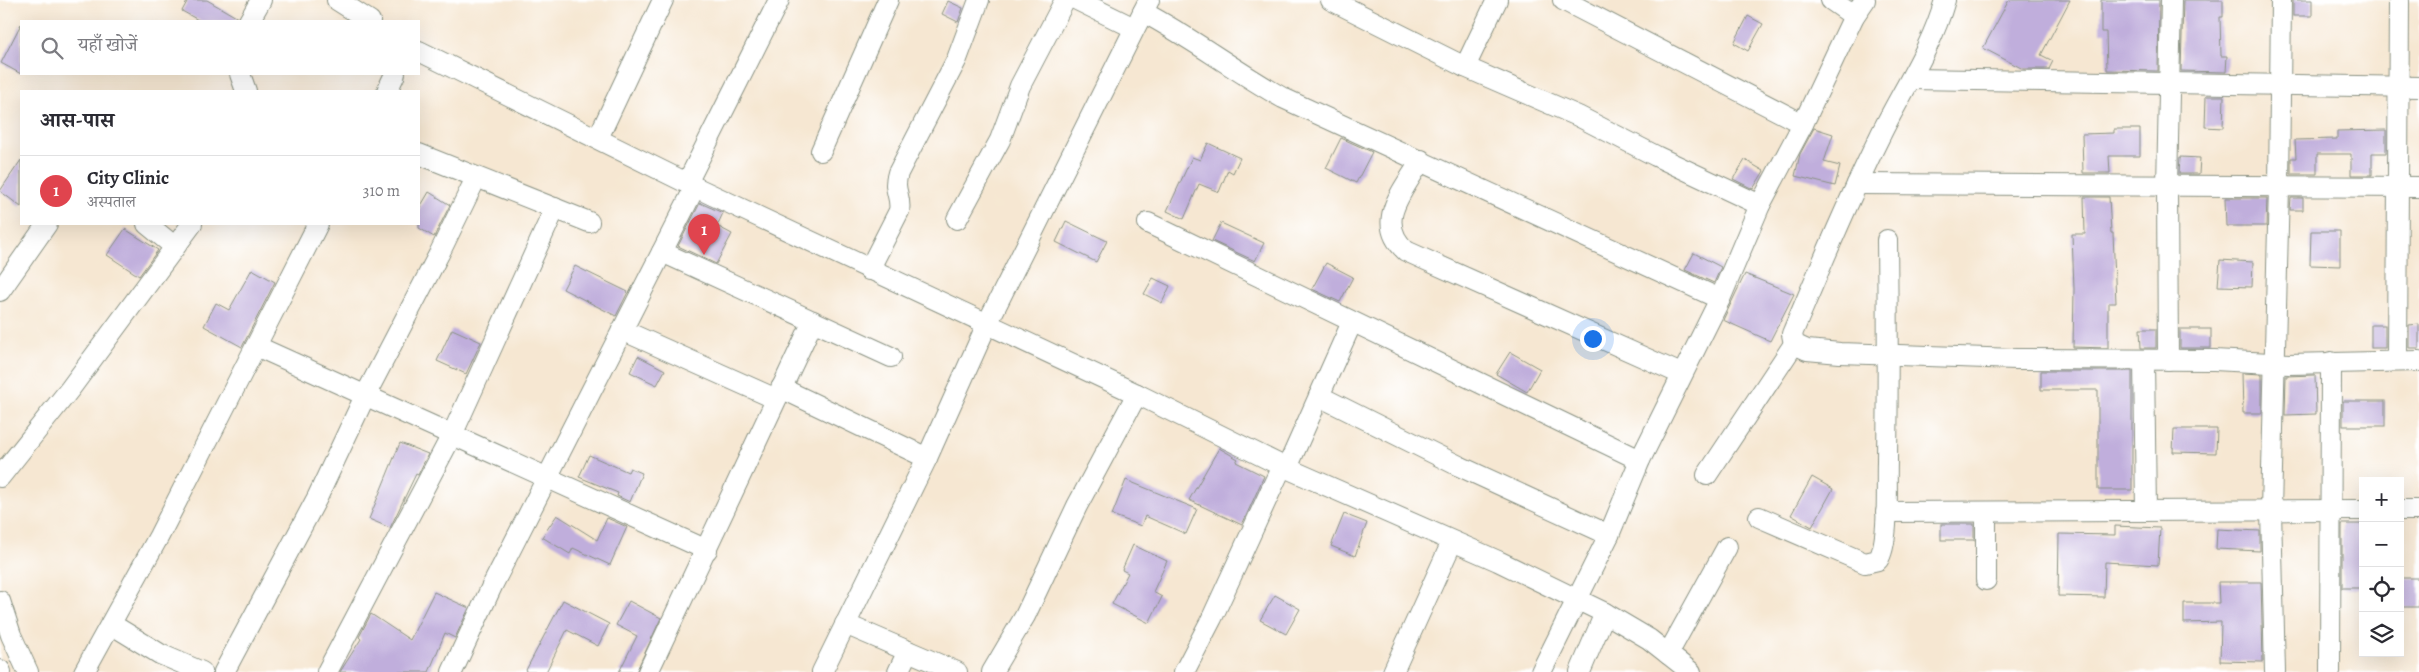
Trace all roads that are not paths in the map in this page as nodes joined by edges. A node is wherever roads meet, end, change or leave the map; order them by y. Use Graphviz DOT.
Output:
graph roads {
  1 [pos="261,0"];
  2 [pos="337,0"];
  3 [pos="663,0"];
  4 [pos="779,0"];
  5 [pos="888,0"];
  6 [pos="980,0"];
  7 [pos="1064,0"];
  8 [pos="1077,0"];
  9 [pos="1331,0"];
  10 [pos="1497,0"];
  11 [pos="1563,0"];
  12 [pos="1831,0"];
  13 [pos="1945,0"];
  14 [pos="2171,0"];
  15 [pos="2281,0"];
  16 [pos="2399,0"];
  17 [pos="1860,8"];
  18 [pos="1142,13"];
  19 [pos="250,20"];
  20 [pos="368,20"];
  21 [pos="420,51"];
  22 [pos="1465,67"];
  23 [pos="240,75"];
  24 [pos="395,75"];
  25 [pos="1912,79"];
  26 [pos="2169,83"];
  27 [pos="2281,84"];
  28 [pos="2399,87"];
  29 [pos="2419,87"];
  30 [pos="246,90"];
  31 [pos="388,90"];
  32 [pos="1802,124"];
  33 [pos="598,138"];
  34 [pos="821,151"];
  35 [pos="420,154"];
  36 [pos="1421,160"];
  37 [pos="476,178"];
  38 [pos="1857,184"];
  39 [pos="691,185"];
  40 [pos="2167,186"];
  41 [pos="2279,187"];
  42 [pos="2409,187"];
  43 [pos="1760,205"];
  44 [pos="556,208"];
  45 [pos="957,219"];
  46 [pos="588,222"];
  47 [pos="1148,224"];
  48 [pos="46,225"];
  49 [pos="148,225"];
  50 [pos="191,225"];
  51 [pos="317,225"];
  52 [pos="1887,240"];
  53 [pos="175,247"];
  54 [pos="662,252"];
  55 [pos="870,270"];
  56 [pos="0,291"];
  57 [pos="1720,299"];
  58 [pos="813,321"];
  59 [pos="1352,322"];
  60 [pos="987,324"];
  61 [pos="622,330"];
  62 [pos="1794,344"];
  63 [pos="256,346"];
  64 [pos="1888,355"];
  65 [pos="891,358"];
  66 [pos="2144,360"];
  67 [pos="2168,360"];
  68 [pos="2397,360"];
  69 [pos="2419,361"];
  70 [pos="2274,362"];
  71 [pos="2331,362"];
  72 [pos="1681,374"];
  73 [pos="778,394"];
  74 [pos="1136,394"];
  75 [pos="365,396"];
  76 [pos="1319,396"];
  77 [pos="452,434"];
  78 [pos="928,458"];
  79 [pos="1640,460"];
  80 [pos="1284,467"];
  81 [pos="1707,476"];
  82 [pos="0,477"];
  83 [pos="548,477"];
  84 [pos="2271,510"];
  85 [pos="2359,510"];
  86 [pos="2404,510"];
  87 [pos="2419,510"];
  88 [pos="2146,511"];
  89 [pos="2329,511"];
  90 [pos="1886,512"];
  91 [pos="1986,512"];
  92 [pos="1759,517"];
  93 [pos="1609,535"];
  94 [pos="1452,542"];
  95 [pos="1727,547"];
  96 [pos="707,550"];
  97 [pos="1986,580"];
  98 [pos="0,600"];
  99 [pos="1576,600"];
  100 [pos="1605,613"];
  101 [pos="111,624"];
  102 [pos="845,624"];
  103 [pos="908,651"];
  104 [pos="1668,654"];
  105 [pos="28,672"];
  106 [pos="84,672"];
  107 [pos="202,672"];
  108 [pos="224,672"];
  109 [pos="327,672"];
  110 [pos="452,672"];
  111 [pos="648,672"];
  112 [pos="822,672"];
  113 [pos="898,672"];
  114 [pos="957,672"];
  115 [pos="992,672"];
  116 [pos="1184,672"];
  117 [pos="1392,672"];
  118 [pos="1541,672"];
  119 [pos="1580,672"];
  120 [pos="1692,672"];
  121 [pos="2275,672"];
  122 [pos="2330,672"];
  1 -- 19 [label="street"];
  2 -- 20 [label="street"];
  3 -- 33 [label="street"];
  4 -- 39 [label="street"];
  5 -- 34 [label="street"];
  6 -- 55 [label="street"];
  7 -- 45 [label="street"];
  8 -- 18 [label="street"];
  9 -- 22 [label="street"];
  10 -- 22 [label="street"];
  11 -- 32 [label="street"];
  12 -- 17 [label="street"];
  13 -- 25 [label="street"];
  14 -- 26 [label="street"];
  15 -- 27 [label="street"];
  16 -- 28 [label="street"];
  17 -- 32 [label="street"];
  18 -- 36 [label="street"];
  18 -- 60 [label="street"];
  21 -- 33 [label="street"];
  22 -- 43 [label="street"];
  23 -- 30 [label="street"];
  24 -- 31 [label="street"];
  25 -- 26 [label="street"];
  25 -- 38 [label="street"];
  26 -- 27 [label="street"];
  26 -- 40 [label="street"];
  27 -- 28 [label="street"];
  27 -- 41 [label="street"];
  28 -- 29 [label="street"];
  28 -- 42 [label="street"];
  32 -- 43 [label="street"];
  33 -- 39 [label="street"];
  35 -- 37 [label="street"];
  36 -- 57 [label="street"];
  36 -- 72 [label="street"];
  37 -- 44 [label="street"];
  37 -- 75 [label="street"];
  38 -- 40 [label="street"];
  38 -- 62 [label="street"];
  39 -- 54 [label="street"];
  39 -- 55 [label="street"];
  40 -- 41 [label="street"];
  40 -- 67 [label="street"];
  41 -- 42 [label="street"];
  41 -- 70 [label="street"];
  42 -- 68 [label="street"];
  43 -- 57 [label="street"];
  44 -- 46 [label="street"];
  44 -- 77 [label="street"];
  47 -- 59 [label="street"];
  48 -- 56 [label="street"];
  49 -- 53 [label="street"];
  50 -- 53 [label="street"];
  51 -- 63 [label="street"];
  52 -- 64 [label="street"];
  53 -- 82 [label="street"];
  54 -- 58 [label="street"];
  54 -- 61 [label="street"];
  55 -- 60 [label="street"];
  57 -- 72 [label="street"];
  58 -- 65 [label="street"];
  58 -- 73 [label="street"];
  59 -- 76 [label="street"];
  59 -- 79 [label="street"];
  60 -- 74 [label="street"];
  60 -- 78 [label="street"];
  61 -- 73 [label="street"];
  61 -- 83 [label="street"];
  62 -- 64 [label="street"];
  62 -- 81 [label="street"];
  63 -- 75 [label="street"];
  63 -- 101 [label="street"];
  64 -- 66 [label="street"];
  64 -- 90 [label="street"];
  66 -- 67 [label="street"];
  66 -- 88 [label="street"];
  67 -- 70 [label="street"];
  68 -- 69 [label="street"];
  68 -- 71 [label="street"];
  70 -- 71 [label="street"];
  70 -- 84 [label="street"];
  71 -- 89 [label="street"];
  72 -- 79 [label="street"];
  73 -- 78 [label="street"];
  73 -- 96 [label="street"];
  74 -- 80 [label="street"];
  74 -- 115 [label="street"];
  75 -- 77 [label="street"];
  75 -- 108 [label="street"];
  76 -- 80 [label="street"];
  76 -- 93 [label="street"];
  77 -- 83 [label="street"];
  77 -- 109 [label="street"];
  78 -- 102 [label="street"];
  79 -- 93 [label="street"];
  80 -- 94 [label="street"];
  80 -- 116 [label="street"];
  83 -- 96 [label="street"];
  83 -- 110 [label="street"];
  84 -- 88 [label="street"];
  84 -- 89 [label="street"];
  84 -- 121 [label="street"];
  85 -- 89 [label="street"];
  86 -- 87 [label="street"];
  88 -- 91 [label="street"];
  89 -- 122 [label="street"];
  90 -- 91 [label="street"];
  90 -- 92 [label="street"];
  91 -- 97 [label="street"];
  93 -- 99 [label="street"];
  94 -- 99 [label="street"];
  94 -- 117 [label="street"];
  95 -- 104 [label="street"];
  96 -- 111 [label="street"];
  98 -- 105 [label="street"];
  99 -- 100 [label="street"];
  99 -- 118 [label="street"];
  100 -- 104 [label="street"];
  100 -- 119 [label="street"];
  101 -- 106 [label="street"];
  101 -- 107 [label="street"];
  102 -- 103 [label="street"];
  102 -- 112 [label="street"];
  103 -- 113 [label="street"];
  103 -- 114 [label="street"];
  104 -- 120 [label="street"];
}
